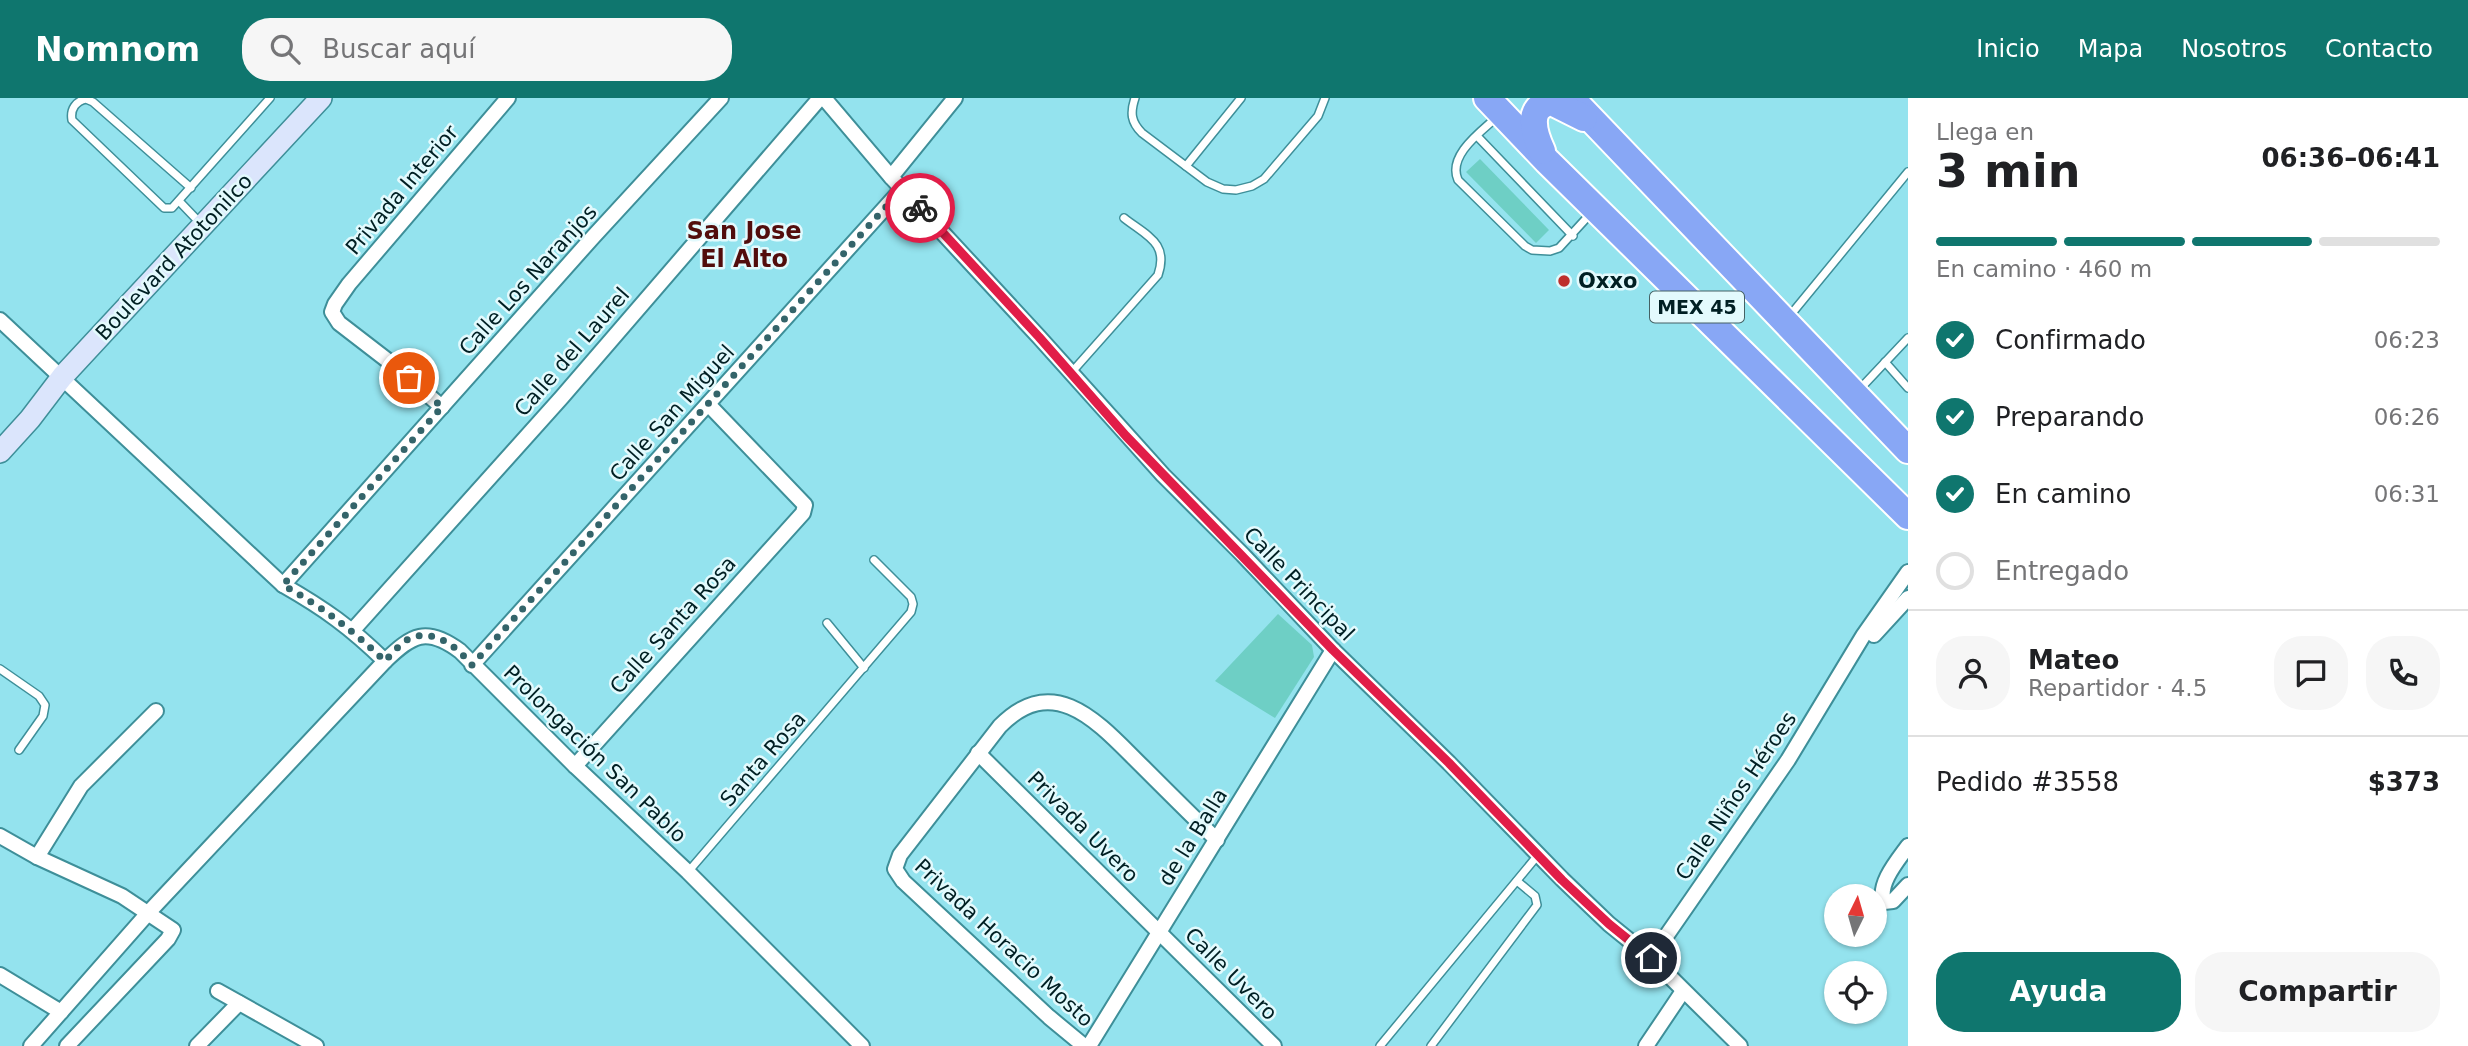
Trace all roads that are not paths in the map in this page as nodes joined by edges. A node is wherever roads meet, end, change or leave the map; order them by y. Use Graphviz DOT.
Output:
graph roads {
  1 [pos="270,98"];
  2 [pos="321,98"];
  3 [pos="508,98"];
  4 [pos="721,98"];
  5 [pos="822,98"];
  6 [pos="955,98"];
  7 [pos="1135,98"];
  8 [pos="1241,98"];
  9 [pos="1325,98"];
  10 [pos="1571,98"];
  11 [pos="1494,105"];
  12 [pos="1605,133"];
  13 [pos="1477,136"];
  14 [pos="1547,161"];
  15 [pos="1186,166"];
  16 [pos="1908,172"];
  17 [pos="891,177"];
  18 [pos="191,188"];
  19 [pos="902,189"];
  20 [pos="179,201"];
  21 [pos="1596,208"];
  22 [pos="1124,218"];
  23 [pos="202,225"];
  24 [pos="1573,236"];
  25 [pos="0,320"];
  26 [pos="1786,321"];
  27 [pos="1908,338"];
  28 [pos="1885,362"];
  29 [pos="1071,373"];
  30 [pos="62,377"];
  31 [pos="1908,388"];
  32 [pos="1855,394"];
  33 [pos="708,404"];
  34 [pos="442,407"];
  35 [pos="2,439"];
  36 [pos="1908,450"];
  37 [pos="1908,516"];
  38 [pos="874,560"];
  39 [pos="1908,572"];
  40 [pos="283,585"];
  41 [pos="1908,598"];
  42 [pos="827,623"];
  43 [pos="353,630"];
  44 [pos="1333,650"];
  45 [pos="1853,656"];
  46 [pos="385,661"];
  47 [pos="472,665"];
  48 [pos="864,668"];
  49 [pos="0,669"];
  50 [pos="156,711"];
  51 [pos="19,750"];
  52 [pos="978,753"];
  53 [pos="575,766"];
  54 [pos="0,836"];
  55 [pos="1217,840"];
  56 [pos="1908,846"];
  57 [pos="1538,856"];
  58 [pos="37,857"];
  59 [pos="688,872"];
  60 [pos="1517,881"];
  61 [pos="1908,885"];
  62 [pos="149,912"];
  63 [pos="1158,932"];
  64 [pos="1651,958"];
  65 [pos="0,975"];
  66 [pos="218,991"];
  67 [pos="1683,991"];
  68 [pos="239,1003"];
  69 [pos="61,1012"];
  70 [pos="856,1044"];
  71 [pos="31,1046"];
  72 [pos="67,1046"];
  73 [pos="197,1046"];
  74 [pos="316,1046"];
  75 [pos="1086,1046"];
  76 [pos="1274,1046"];
  77 [pos="1380,1046"];
  78 [pos="1431,1046"];
  79 [pos="1646,1046"];
  80 [pos="1740,1046"];
  1 -- 18 [label="lane"];
  2 -- 23 [label="street, Boulevard Atotonilco"];
  3 -- 34 [label="street, Privada Interior"];
  4 -- 34 [label="street, Calle Los Naranjos"];
  5 -- 17 [label="street, Calle Principal"];
  5 -- 43 [label="street, Calle del Laurel"];
  6 -- 17 [label="street"];
  7 -- 15 [label="lane"];
  8 -- 15 [label="lane"];
  9 -- 15 [label="lane"];
  10 -- 12 [label="highway, MEX 45"];
  11 -- 13 [label="lane"];
  11 -- 14 [label="highway, MEX 45"];
  12 -- 14 [label="highway"];
  12 -- 26 [label="highway, MEX 45"];
  13 -- 24 [label="lane"];
  13 -- 24 [label="lane"];
  14 -- 21 [label="highway, MEX 45"];
  16 -- 26 [label="lane"];
  17 -- 19 [label="street, Calle Principal"];
  18 -- 20 [label="lane"];
  18 -- 20 [label="lane"];
  19 -- 29 [label="street, Calle Principal"];
  19 -- 33 [label="street, Calle San Miguel"];
  20 -- 23 [label="lane"];
  21 -- 24 [label="lane"];
  21 -- 37 [label="highway, MEX 45"];
  22 -- 29 [label="lane"];
  23 -- 30 [label="street, Boulevard Atotonilco"];
  25 -- 30 [label="street"];
  26 -- 32 [label="highway, MEX 45"];
  27 -- 28 [label="lane"];
  28 -- 31 [label="lane"];
  28 -- 32 [label="lane"];
  29 -- 44 [label="street, Calle Principal"];
  30 -- 35 [label="street, Boulevard Atotonilco"];
  30 -- 40 [label="street"];
  32 -- 36 [label="highway, MEX 45"];
  33 -- 47 [label="street, Calle San Miguel"];
  33 -- 53 [label="street, Calle Santa Rosa"];
  34 -- 40 [label="street, Calle Los Naranjos"];
  38 -- 48 [label="lane, Santa Rosa"];
  39 -- 45 [label="street, Calle Niños Héroes"];
  40 -- 43 [label="street"];
  41 -- 45 [label="street, Calle Niños Héroes"];
  42 -- 48 [label="lane"];
  43 -- 46 [label="street"];
  44 -- 55 [label="street, de la Balla"];
  44 -- 57 [label="street, Calle Principal"];
  45 -- 64 [label="street, Calle Niños Héroes"];
  46 -- 47 [label="street, Prolongación San Pablo"];
  46 -- 62 [label="street, Prolongación San Pablo"];
  47 -- 53 [label="street, Prolongación San Pablo"];
  48 -- 59 [label="lane, Santa Rosa"];
  49 -- 51 [label="lane"];
  50 -- 58 [label="street"];
  52 -- 55 [label="street"];
  52 -- 63 [label="street, Privada Uvero"];
  52 -- 75 [label="street, Privada Horacio Mosto"];
  53 -- 59 [label="street, Prolongación San Pablo"];
  54 -- 58 [label="street"];
  55 -- 63 [label="street, de la Balla"];
  56 -- 61 [label="street"];
  57 -- 60 [label="lane"];
  57 -- 64 [label="street, Calle Principal"];
  58 -- 62 [label="street"];
  59 -- 70 [label="street, Prolongación San Pablo"];
  60 -- 77 [label="lane"];
  60 -- 78 [label="lane"];
  62 -- 69 [label="street, Prolongación San Pablo"];
  62 -- 72 [label="street"];
  63 -- 75 [label="street, de la Balla"];
  63 -- 76 [label="street, Calle Uvero"];
  64 -- 67 [label="street, Calle Principal"];
  65 -- 69 [label="street"];
  66 -- 68 [label="street"];
  67 -- 79 [label="street"];
  67 -- 80 [label="street, Calle Principal"];
  68 -- 73 [label="street"];
  68 -- 74 [label="street"];
  69 -- 71 [label="street, Prolongación San Pablo"];
}
